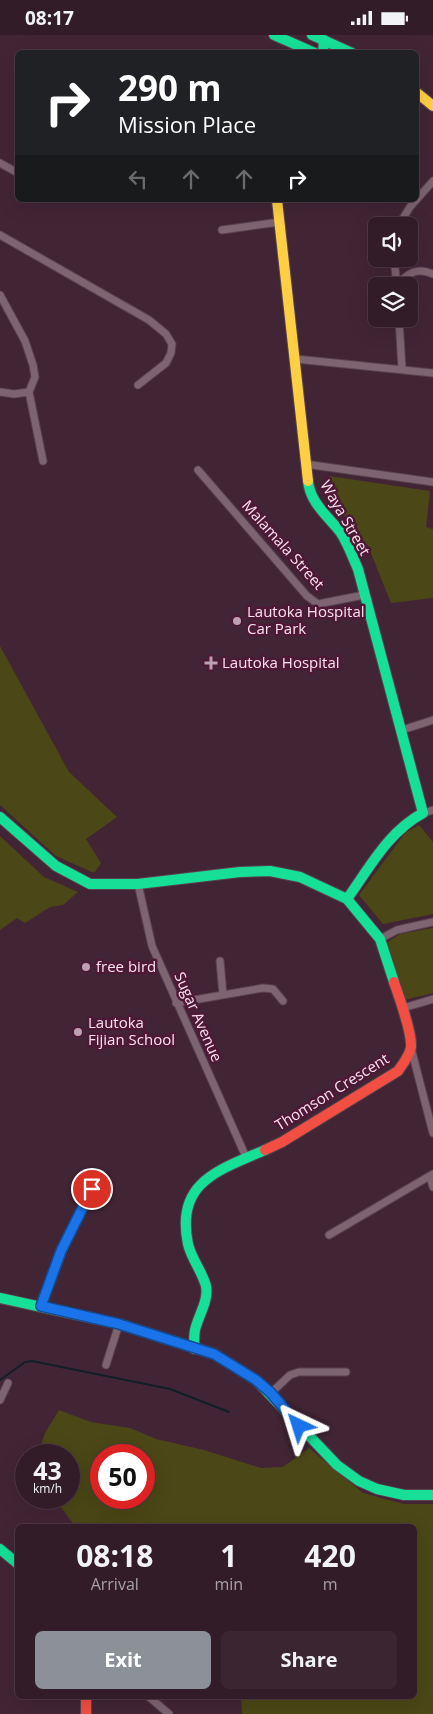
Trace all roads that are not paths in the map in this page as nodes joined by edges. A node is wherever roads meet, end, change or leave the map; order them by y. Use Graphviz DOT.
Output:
graph roads {
  1 [pos="274,35"];
  2 [pos="300,35"];
  3 [pos="318,37"];
  4 [pos="306,50"];
  5 [pos="322,50"];
  6 [pos="346,50"];
  7 [pos="419,94"];
  8 [pos="433,106"];
  9 [pos="0,163"];
  10 [pos="15,171"];
  11 [pos="433,183"];
  12 [pos="419,198"];
  13 [pos="277,202"];
  14 [pos="415,202"];
  15 [pos="404,217"];
  16 [pos="279,222"];
  17 [pos="222,230"];
  18 [pos="0,235"];
  19 [pos="433,274"];
  20 [pos="406,277"];
  21 [pos="0,295"];
  22 [pos="399,327"];
  23 [pos="296,359"];
  24 [pos="402,369"];
  25 [pos="433,373"];
  26 [pos="138,385"];
  27 [pos="0,392"];
  28 [pos="29,392"];
  29 [pos="43,461"];
  30 [pos="305,464"];
  31 [pos="198,469"];
  32 [pos="433,482"];
  33 [pos="364,595"];
  34 [pos="433,720"];
  35 [pos="402,730"];
  36 [pos="428,812"];
  37 [pos="0,817"];
  38 [pos="138,885"];
  39 [pos="347,899"];
  40 [pos="433,922"];
  41 [pos="380,939"];
  42 [pos="220,961"];
  43 [pos="223,995"];
  44 [pos="433,999"];
  45 [pos="283,1001"];
  46 [pos="176,1003"];
  47 [pos="403,1008"];
  48 [pos="411,1047"];
  49 [pos="433,1133"];
  50 [pos="246,1157"];
  51 [pos="101,1174"];
  52 [pos="431,1175"];
  53 [pos="433,1187"];
  54 [pos="329,1235"];
  55 [pos="0,1297"];
  56 [pos="41,1306"];
  57 [pos="119,1324"];
  58 [pos="194,1349"];
  59 [pos="106,1365"];
  60 [pos="346,1372"];
  61 [pos="8,1383"];
  62 [pos="271,1393"];
  63 [pos="0,1400"];
  64 [pos="433,1495"];
  65 [pos="0,1549"];
  66 [pos="15,1562"];
  67 [pos="86,1699"];
  68 [pos="152,1699"];
  69 [pos="86,1714"];
  70 [pos="170,1714"];
  1 -- 4 [label="main road"];
  2 -- 4 [label="main road"];
  3 -- 5 [label="main road"];
  3 -- 6 [label="main road"];
  7 -- 8 [label="main road"];
  9 -- 10 [label="street"];
  11 -- 12 [label="street"];
  13 -- 16 [label="main road, Waya Street"];
  14 -- 15 [label="street"];
  16 -- 17 [label="street"];
  16 -- 23 [label="main road, Waya Street"];
  18 -- 26 [label="street"];
  19 -- 20 [label="street"];
  21 -- 28 [label="street"];
  22 -- 24 [label="street"];
  23 -- 24 [label="street"];
  23 -- 30 [label="main road, Waya Street"];
  24 -- 25 [label="street"];
  27 -- 28 [label="street"];
  28 -- 29 [label="street"];
  30 -- 32 [label="street"];
  30 -- 33 [label="main road, Waya Street"];
  31 -- 33 [label="street, Malamala Street"];
  33 -- 35 [label="main road, Waya Street"];
  34 -- 35 [label="street"];
  35 -- 36 [label="main road, Waya Street"];
  36 -- 39 [label="main road"];
  37 -- 38 [label="main road"];
  38 -- 39 [label="main road"];
  38 -- 46 [label="street, Sugar Avenue"];
  39 -- 41 [label="main road"];
  40 -- 41 [label="street"];
  41 -- 47 [label="main road"];
  42 -- 43 [label="street"];
  43 -- 45 [label="street"];
  43 -- 46 [label="street"];
  44 -- 47 [label="street"];
  46 -- 50 [label="street, Sugar Avenue"];
  47 -- 48 [label="main road"];
  48 -- 49 [label="street"];
  48 -- 50 [label="main road, Thomson Crescent"];
  50 -- 58 [label="main road, Thomson Crescent"];
  51 -- 56 [label="street"];
  52 -- 53 [label="street"];
  52 -- 54 [label="street"];
  55 -- 56 [label="main road"];
  56 -- 57 [label="main road"];
  57 -- 58 [label="main road"];
  57 -- 59 [label="street"];
  58 -- 62 [label="main road"];
  60 -- 62 [label="street"];
  61 -- 63 [label="street"];
  62 -- 64 [label="main road"];
  65 -- 66 [label="main road"];
  67 -- 69 [label="main road"];
  68 -- 70 [label="street"];
}
